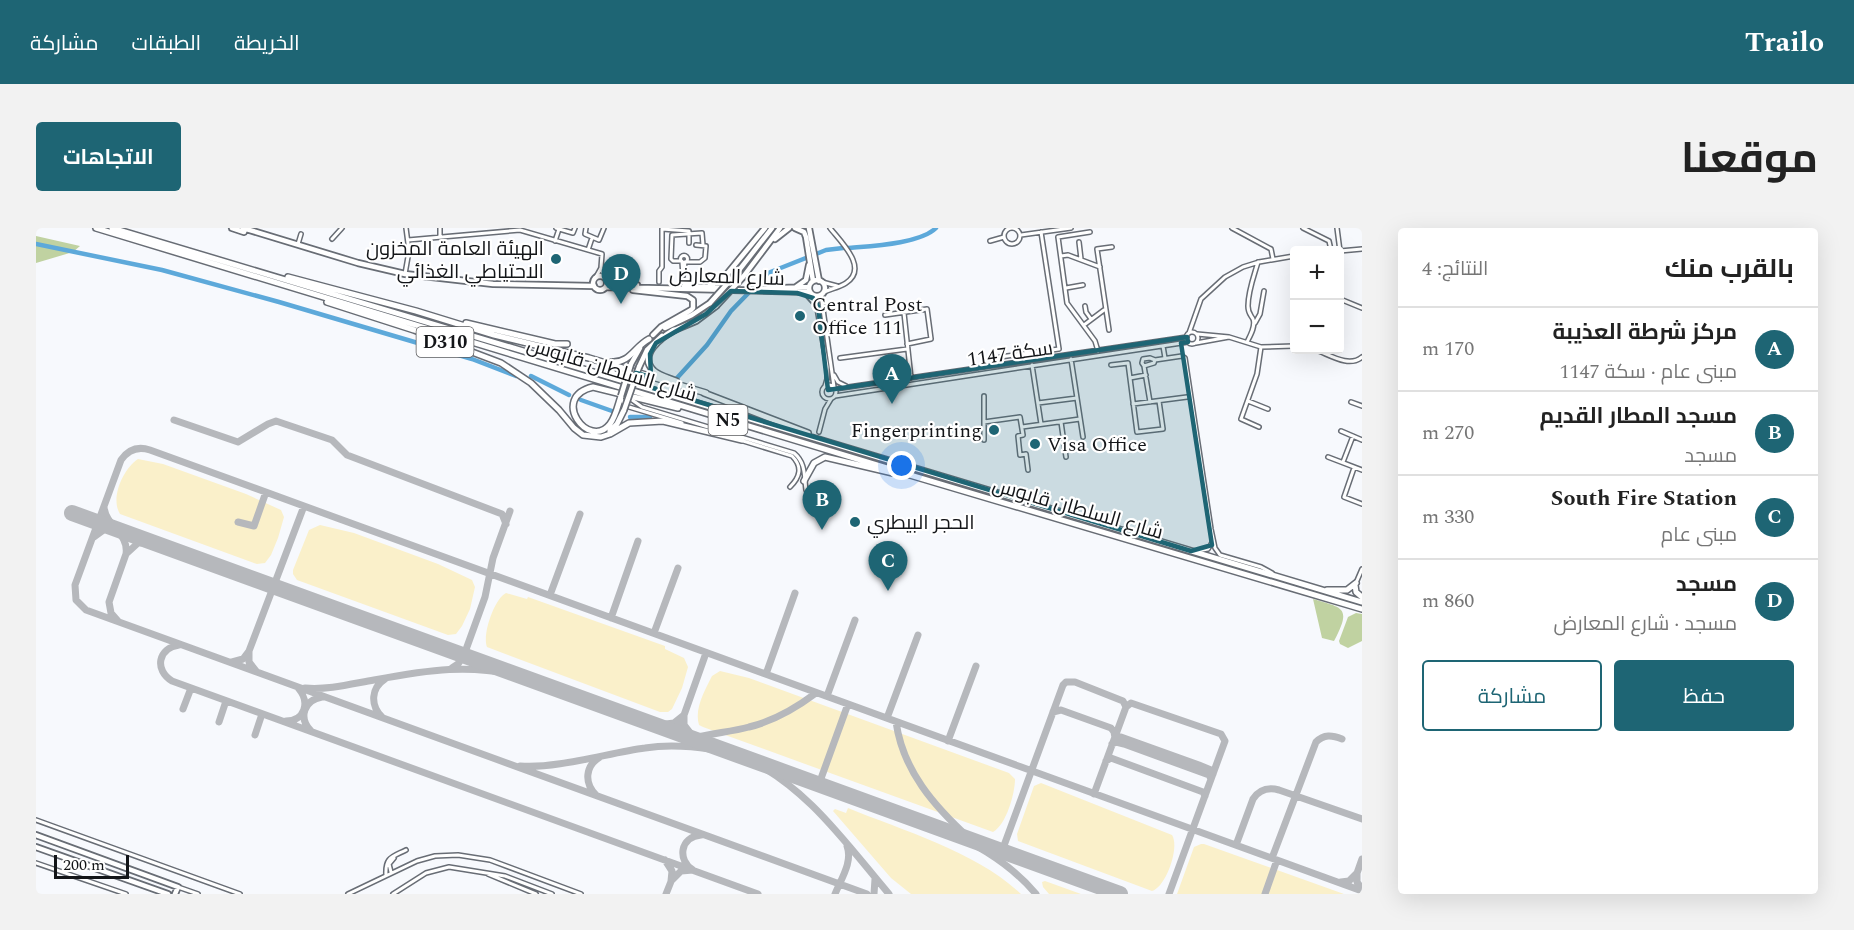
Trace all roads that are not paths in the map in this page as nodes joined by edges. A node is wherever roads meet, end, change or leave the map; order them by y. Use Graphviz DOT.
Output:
graph roads {
  1 [pos="96,228"];
  2 [pos="112,228"];
  3 [pos="232,228"];
  4 [pos="237,228"];
  5 [pos="342,228"];
  6 [pos="406,228"];
  7 [pos="440,228"];
  8 [pos="558,228"];
  9 [pos="575,228"];
  10 [pos="586,228"];
  11 [pos="604,228"];
  12 [pos="765,228"];
  13 [pos="772,228"];
  14 [pos="780,228"];
  15 [pos="789,228"];
  16 [pos="795,228"];
  17 [pos="809,228"];
  18 [pos="830,228"];
  19 [pos="1011,228"];
  20 [pos="1071,228"];
  21 [pos="1232,228"];
  22 [pos="1303,228"];
  23 [pos="1337,228"];
  24 [pos="245,229"];
  25 [pos="1017,229"];
  26 [pos="1041,232"];
  27 [pos="1090,232"];
  28 [pos="339,233"];
  29 [pos="690,233"];
  30 [pos="301,234"];
  31 [pos="1033,234"];
  32 [pos="1021,235"];
  33 [pos="440,237"];
  34 [pos="592,237"];
  35 [pos="1004,237"];
  36 [pos="332,239"];
  37 [pos="408,240"];
  38 [pos="990,240"];
  39 [pos="1339,240"];
  40 [pos="340,241"];
  41 [pos="555,241"];
  42 [pos="1079,242"];
  43 [pos="689,243"];
  44 [pos="1042,243"];
  45 [pos="1330,243"];
  46 [pos="170,245"];
  47 [pos="297,245"];
  48 [pos="696,245"];
  49 [pos="704,245"];
  50 [pos="1330,246"];
  51 [pos="1340,246"];
  52 [pos="1112,247"];
  53 [pos="765,249"];
  54 [pos="1362,249"];
  55 [pos="588,250"];
  56 [pos="1344,251"];
  57 [pos="809,253"];
  58 [pos="1061,256"];
  59 [pos="1290,257"];
  60 [pos="1081,259"];
  61 [pos="1273,259"];
  62 [pos="1258,262"];
  63 [pos="1100,267"];
  64 [pos="601,268"];
  65 [pos="405,273"];
  66 [pos="605,278"];
  67 [pos="266,279"];
  68 [pos="594,281"];
  69 [pos="818,281"];
  70 [pos="659,282"];
  71 [pos="1083,285"];
  72 [pos="838,286"];
  73 [pos="606,287"];
  74 [pos="694,287"];
  75 [pos="625,288"];
  76 [pos="1066,288"];
  77 [pos="789,289"];
  78 [pos="742,290"];
  79 [pos="760,290"];
  80 [pos="1264,291"];
  81 [pos="816,292"];
  82 [pos="797,293"];
  83 [pos="1342,300"];
  84 [pos="818,306"];
  85 [pos="1085,306"];
  86 [pos="1362,308"];
  87 [pos="1105,310"];
  88 [pos="416,311"];
  89 [pos="904,313"];
  90 [pos="885,315"];
  91 [pos="1091,319"];
  92 [pos="1193,324"];
  93 [pos="1084,325"];
  94 [pos="1254,326"];
  95 [pos="674,330"];
  96 [pos="1109,330"];
  97 [pos="1196,333"];
  98 [pos="1188,335"];
  99 [pos="651,337"];
  100 [pos="1229,337"];
  101 [pos="1188,342"];
  102 [pos="1247,342"];
  103 [pos="1196,343"];
  104 [pos="567,344"];
  105 [pos="907,344"];
  106 [pos="1163,346"];
  107 [pos="1290,346"];
  108 [pos="1261,347"];
  109 [pos="907,349"];
  110 [pos="1098,351"];
  111 [pos="1327,354"];
  112 [pos="1362,357"];
  113 [pos="589,358"];
  114 [pos="840,358"];
  115 [pos="1165,358"];
  116 [pos="1071,359"];
  117 [pos="1155,360"];
  118 [pos="603,363"];
  119 [pos="1000,365"];
  120 [pos="1032,365"];
  121 [pos="1111,365"];
  122 [pos="1144,366"];
  123 [pos="630,367"];
  124 [pos="637,370"];
  125 [pos="832,372"];
  126 [pos="1146,375"];
  127 [pos="910,378"];
  128 [pos="1129,378"];
  129 [pos="642,386"];
  130 [pos="825,386"];
  131 [pos="851,387"];
  132 [pos="835,388"];
  133 [pos="706,393"];
  134 [pos="621,396"];
  135 [pos="824,396"];
  136 [pos="835,396"];
  137 [pos="984,396"];
  138 [pos="628,397"];
  139 [pos="1187,397"];
  140 [pos="1077,398"];
  141 [pos="831,399"];
  142 [pos="1159,401"];
  143 [pos="1248,401"];
  144 [pos="1150,402"];
  145 [pos="1351,402"];
  146 [pos="1038,403"];
  147 [pos="1133,404"];
  148 [pos="1362,406"];
  149 [pos="625,408"];
  150 [pos="825,409"];
  151 [pos="1268,409"];
  152 [pos="719,417"];
  153 [pos="1080,419"];
  154 [pos="984,422"];
  155 [pos="1061,422"];
  156 [pos="1130,423"];
  157 [pos="1136,423"];
  158 [pos="1041,424"];
  159 [pos="1022,427"];
  160 [pos="1258,427"];
  161 [pos="1142,428"];
  162 [pos="1137,429"];
  163 [pos="610,430"];
  164 [pos="1341,431"];
  165 [pos="819,432"];
  166 [pos="725,435"];
  167 [pos="1353,436"];
  168 [pos="1083,437"];
  169 [pos="742,440"];
  170 [pos="984,440"];
  171 [pos="1362,440"];
  172 [pos="848,448"];
  173 [pos="1066,457"];
  174 [pos="1328,457"];
  175 [pos="1343,463"];
  176 [pos="1354,468"];
  177 [pos="1028,470"];
  178 [pos="1362,470"];
  179 [pos="910,475"];
  180 [pos="804,481"];
  181 [pos="790,487"];
  182 [pos="806,490"];
  183 [pos="1362,504"];
  184 [pos="1213,540"];
  185 [pos="1191,551"];
  186 [pos="1362,569"];
  187 [pos="1276,576"];
  188 [pos="1356,583"];
  189 [pos="1323,590"];
  190 [pos="1362,597"];
  191 [pos="1362,603"];
  192 [pos="1362,609"];
  193 [pos="36,820"];
  194 [pos="36,835"];
  195 [pos="36,847"];
  196 [pos="391,860"];
  197 [pos="36,863"];
  198 [pos="397,869"];
  199 [pos="391,872"];
  200 [pos="487,873"];
  201 [pos="386,875"];
  202 [pos="178,887"];
  203 [pos="126,894"];
  204 [pos="168,894"];
  205 [pos="175,894"];
  206 [pos="198,894"];
  207 [pos="240,894"];
  208 [pos="348,894"];
  209 [pos="393,894"];
  210 [pos="536,894"];
  211 [pos="551,894"];
  212 [pos="581,894"];
  1 -- 67 [label="highway, شارع السلطان قابوس / N5"];
  2 -- 46 [label="highway, شارع السلطان قابوس / N5"];
  3 -- 24 [label="main road"];
  4 -- 24 [label="main road"];
  5 -- 28 [label="street"];
  6 -- 37 [label="street"];
  7 -- 33 [label="street"];
  8 -- 9 [label="street"];
  8 -- 41 [label="street"];
  10 -- 34 [label="street"];
  11 -- 34 [label="street"];
  12 -- 74 [label="main road"];
  13 -- 99 [label="main road, bridge"];
  14 -- 53 [label="main road"];
  15 -- 53 [label="main road"];
  16 -- 57 [label="main road"];
  17 -- 69 [label="main road"];
  18 -- 72 [label="street"];
  19 -- 25 [label="street"];
  19 -- 35 [label="street"];
  20 -- 26 [label="street"];
  21 -- 61 [label="street"];
  22 -- 45 [label="street"];
  23 -- 39 [label="street"];
  24 -- 47 [label="main road"];
  25 -- 32 [label="street"];
  26 -- 31 [label="street"];
  26 -- 44 [label="street"];
  27 -- 58 [label="street"];
  28 -- 36 [label="street"];
  28 -- 40 [label="street"];
  29 -- 43 [label="street"];
  29 -- 49 [label="street"];
  29 -- 49 [label="street"];
  29 -- 70 [label="street"];
  30 -- 47 [label="street"];
  31 -- 32 [label="street"];
  31 -- 44 [label="street"];
  32 -- 35 [label="street"];
  33 -- 37 [label="street"];
  33 -- 41 [label="street"];
  34 -- 55 [label="street"];
  35 -- 38 [label="street"];
  37 -- 65 [label="street"];
  39 -- 45 [label="street"];
  39 -- 51 [label="street"];
  41 -- 55 [label="street"];
  42 -- 60 [label="street"];
  44 -- 119 [label="street"];
  45 -- 50 [label="street"];
  46 -- 88 [label="highway"];
  46 -- 129 [label="highway, شارع السلطان قابوس / N5"];
  47 -- 65 [label="main road"];
  48 -- 49 [label="street"];
  52 -- 63 [label="street"];
  53 -- 95 [label="main road, bridge"];
  54 -- 56 [label="street"];
  55 -- 64 [label="street"];
  57 -- 69 [label="main road"];
  57 -- 77 [label="main road"];
  58 -- 60 [label="street"];
  58 -- 76 [label="street"];
  59 -- 61 [label="street"];
  60 -- 63 [label="street"];
  61 -- 62 [label="street"];
  62 -- 92 [label="street"];
  62 -- 94 [label="street"];
  63 -- 87 [label="street"];
  64 -- 66 [label="street"];
  64 -- 68 [label="street"];
  65 -- 68 [label="main road"];
  66 -- 68 [label="main road, شارع المعارض"];
  66 -- 73 [label="main road"];
  66 -- 74 [label="main road, شارع المعارض"];
  67 -- 152 [label="highway, شارع السلطان قابوس / N5"];
  67 -- 163 [label="highway, D310"];
  68 -- 73 [label="main road, شارع المعارض"];
  69 -- 72 [label="street"];
  69 -- 81 [label="main road"];
  69 -- 81 [label="main road"];
  71 -- 76 [label="street"];
  72 -- 81 [label="street"];
  73 -- 75 [label="main road, شارع المعارض"];
  74 -- 78 [label="main road, شارع المعارض"];
  75 -- 78 [label="main road, شارع المعارض"];
  75 -- 99 [label="main road"];
  76 -- 93 [label="street"];
  77 -- 79 [label="main road, شارع المعارض"];
  77 -- 81 [label="main road, شارع المعارض"];
  78 -- 79 [label="main road, شارع المعارض"];
  79 -- 82 [label="main road, شارع المعارض"];
  80 -- 94 [label="street"];
  81 -- 82 [label="main road, شارع المعارض"];
  81 -- 84 [label="street"];
  81 -- 125 [label="street"];
  82 -- 84 [label="main road"];
  83 -- 86 [label="street"];
  84 -- 130 [label="street"];
  85 -- 91 [label="street"];
  87 -- 91 [label="street"];
  87 -- 96 [label="street"];
  88 -- 104 [label="highway"];
  88 -- 113 [label="highway"];
  89 -- 90 [label="street"];
  89 -- 105 [label="street"];
  89 -- 105 [label="street"];
  91 -- 93 [label="street"];
  92 -- 97 [label="street"];
  92 -- 98 [label="street"];
  93 -- 110 [label="street"];
  94 -- 102 [label="street"];
  95 -- 124 [label="main road"];
  95 -- 133 [label="highway"];
  97 -- 98 [label="street, سكة 1147"];
  97 -- 100 [label="street, سكة 1147"];
  97 -- 103 [label="street"];
  98 -- 101 [label="street"];
  98 -- 110 [label="street, سكة 1147"];
  99 -- 113 [label="highway"];
  99 -- 123 [label="main road"];
  100 -- 102 [label="street, سكة 1147"];
  100 -- 103 [label="street, سكة 1147"];
  101 -- 103 [label="street, سكة 1147"];
  101 -- 106 [label="street, سكة 1147"];
  102 -- 108 [label="street, سكة 1147"];
  105 -- 109 [label="street"];
  106 -- 115 [label="street"];
  106 -- 116 [label="street, سكة 1147"];
  107 -- 108 [label="street"];
  108 -- 143 [label="street"];
  109 -- 114 [label="street"];
  109 -- 127 [label="street"];
  110 -- 119 [label="street, سكة 1147"];
  111 -- 112 [label="street"];
  113 -- 123 [label="highway"];
  115 -- 117 [label="street"];
  115 -- 184 [label="street"];
  116 -- 120 [label="street, سكة 1147"];
  116 -- 140 [label="street"];
  117 -- 122 [label="street"];
  117 -- 122 [label="street"];
  118 -- 129 [label="highway"];
  119 -- 127 [label="street, سكة 1147"];
  120 -- 136 [label="street, سكة 1147"];
  120 -- 146 [label="street"];
  121 -- 128 [label="street"];
  122 -- 126 [label="street"];
  123 -- 124 [label="highway, bridge"];
  123 -- 134 [label="main road, bridge"];
  124 -- 133 [label="highway"];
  124 -- 138 [label="main road, bridge"];
  125 -- 131 [label="street"];
  125 -- 132 [label="street"];
  126 -- 128 [label="street"];
  126 -- 144 [label="street"];
  127 -- 131 [label="street, سكة 1147"];
  128 -- 147 [label="street"];
  129 -- 172 [label="highway, شارع السلطان قابوس / N5"];
  130 -- 132 [label="street"];
  130 -- 135 [label="street"];
  131 -- 132 [label="street, سكة 1147"];
  132 -- 136 [label="street"];
  133 -- 172 [label="highway"];
  134 -- 149 [label="street, bridge"];
  134 -- 163 [label="highway"];
  135 -- 141 [label="street"];
  135 -- 150 [label="street"];
  136 -- 141 [label="street"];
  137 -- 154 [label="street"];
  138 -- 149 [label="main road, bridge"];
  138 -- 166 [label="street"];
  139 -- 142 [label="street"];
  140 -- 146 [label="street"];
  140 -- 153 [label="street"];
  141 -- 150 [label="street"];
  142 -- 144 [label="street"];
  142 -- 162 [label="street"];
  143 -- 151 [label="street"];
  143 -- 160 [label="street"];
  144 -- 147 [label="street"];
  145 -- 148 [label="street"];
  146 -- 158 [label="street"];
  147 -- 157 [label="street"];
  149 -- 163 [label="highway"];
  149 -- 166 [label="street"];
  150 -- 165 [label="street"];
  152 -- 163 [label="highway"];
  152 -- 179 [label="highway, شارع السلطان قابوس / N5"];
  153 -- 155 [label="street"];
  153 -- 168 [label="street"];
  154 -- 159 [label="street"];
  154 -- 170 [label="street"];
  155 -- 158 [label="street"];
  155 -- 173 [label="street"];
  156 -- 157 [label="street"];
  157 -- 162 [label="street"];
  158 -- 159 [label="street"];
  159 -- 177 [label="street"];
  161 -- 162 [label="street"];
  163 -- 166 [label="highway"];
  164 -- 167 [label="street"];
  166 -- 169 [label="highway"];
  166 -- 180 [label="street"];
  167 -- 171 [label="street"];
  167 -- 175 [label="street"];
  169 -- 181 [label="street"];
  172 -- 185 [label="highway, شارع السلطان قابوس / N5"];
  174 -- 175 [label="street"];
  175 -- 176 [label="street"];
  176 -- 178 [label="street"];
  176 -- 183 [label="street"];
  179 -- 180 [label="highway"];
  179 -- 192 [label="highway, شارع السلطان قابوس / N5"];
  180 -- 182 [label="street"];
  184 -- 185 [label="street"];
  184 -- 187 [label="street"];
  185 -- 187 [label="highway, شارع السلطان قابوس / N5"];
  186 -- 188 [label="street"];
  187 -- 189 [label="highway, شارع السلطان قابوس / N5"];
  188 -- 189 [label="highway"];
  188 -- 190 [label="highway"];
  189 -- 191 [label="highway, شارع السلطان قابوس / N5"];
  193 -- 207 [label="street"];
  194 -- 202 [label="main road"];
  195 -- 204 [label="main road"];
  196 -- 198 [label="street"];
  196 -- 199 [label="street"];
  196 -- 201 [label="street"];
  197 -- 203 [label="street"];
  198 -- 199 [label="street"];
  198 -- 212 [label="street"];
  199 -- 201 [label="street"];
  200 -- 209 [label="street"];
  200 -- 210 [label="street"];
  200 -- 211 [label="street"];
  201 -- 208 [label="street"];
  202 -- 205 [label="main road"];
  202 -- 206 [label="street"];
}
